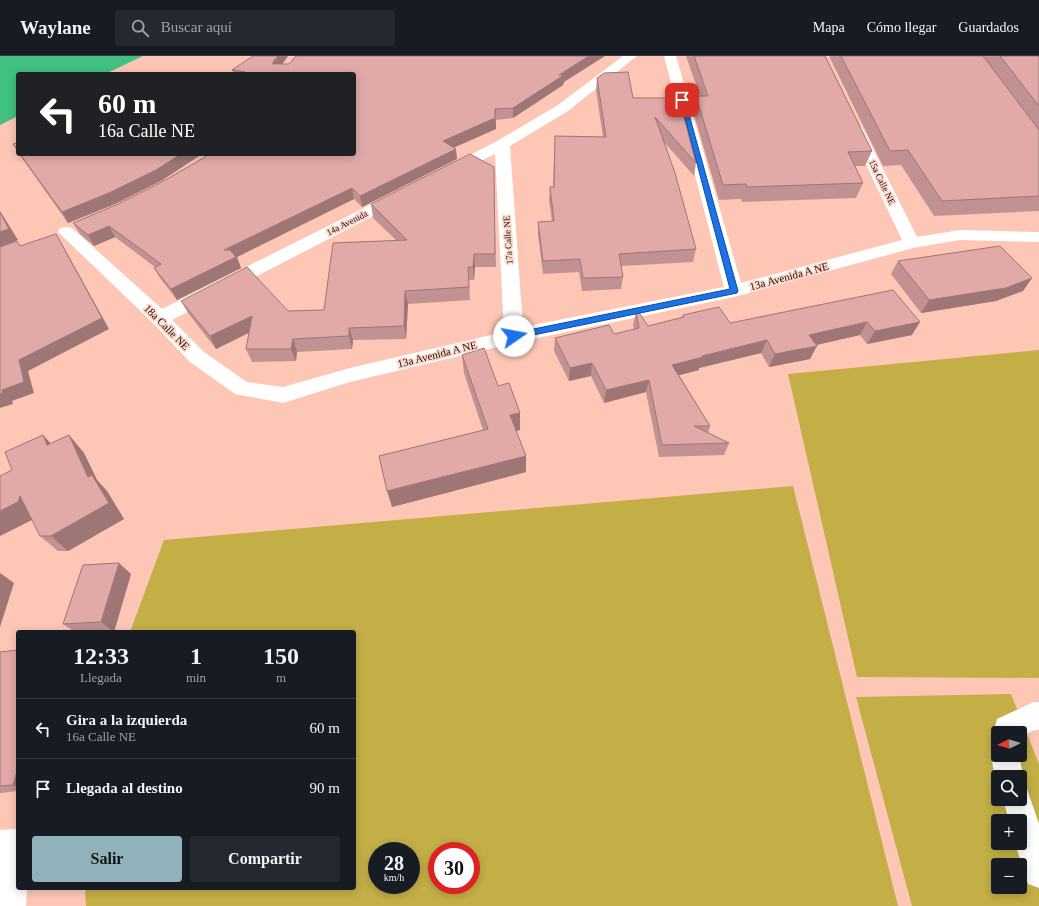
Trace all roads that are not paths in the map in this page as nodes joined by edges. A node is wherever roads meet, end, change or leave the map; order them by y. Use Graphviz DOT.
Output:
graph roads {
  1 [pos="630,56"];
  2 [pos="670,56"];
  3 [pos="851,118"];
  4 [pos="502,144"];
  5 [pos="439,176"];
  6 [pos="411,190"];
  7 [pos="66,232"];
  8 [pos="1039,237"];
  9 [pos="912,243"];
  10 [pos="734,291"];
  11 [pos="160,318"];
  12 [pos="514,336"];
  13 [pos="284,395"];
  14 [pos="1039,716"];
  15 [pos="1012,726"];
  16 [pos="1019,806"];
  17 [pos="7,845"];
  18 [pos="1039,873"];
  19 [pos="10,906"];
  1 -- 4 [label="street"];
  2 -- 10 [label="street"];
  3 -- 9 [label="street, 15a Calle NE"];
  4 -- 5 [label="street"];
  4 -- 12 [label="street, 17a Calle NE"];
  6 -- 11 [label="street, 14a Avenida"];
  7 -- 11 [label="street, 18a Calle NE"];
  8 -- 9 [label="street, 13a Avenida A NE"];
  9 -- 10 [label="street, 13a Avenida A NE"];
  10 -- 12 [label="street, 13a Avenida A NE"];
  11 -- 13 [label="street, 18a Calle NE"];
  12 -- 13 [label="street, 13a Avenida A NE"];
  14 -- 15 [label="street"];
  16 -- 18 [label="street"];
  17 -- 19 [label="street"];
}
